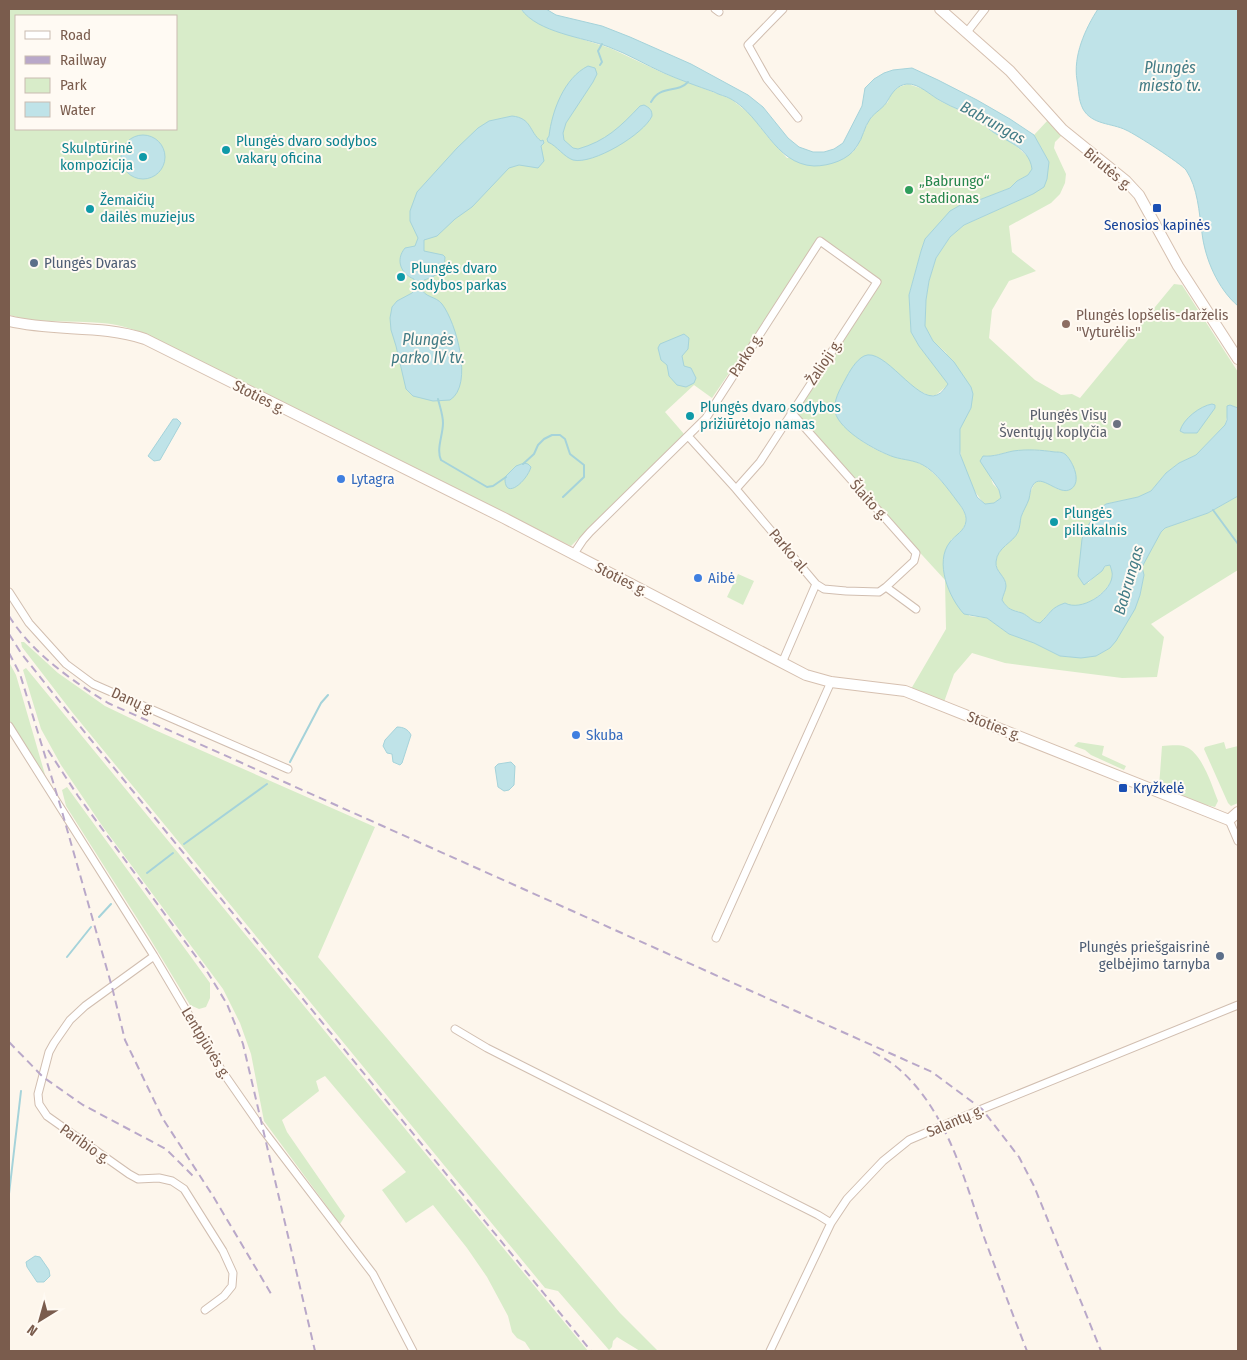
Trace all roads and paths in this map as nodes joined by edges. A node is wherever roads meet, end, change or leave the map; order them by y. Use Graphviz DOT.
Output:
graph roads {
  1 [pos="783,9"];
  2 [pos="940,9"];
  3 [pos="985,9"];
  4 [pos="967,32"];
  5 [pos="798,118"];
  6 [pos="877,282"];
  7 [pos="9,322"];
  8 [pos="1238,359"];
  9 [pos="791,412"];
  10 [pos="688,436"];
  11 [pos="736,489"];
  12 [pos="574,555"];
  13 [pos="816,584"];
  14 [pos="886,587"];
  15 [pos="9,592"];
  16 [pos="916,609"];
  17 [pos="782,663"];
  18 [pos="831,682"];
  19 [pos="9,726"];
  20 [pos="288,769"];
  21 [pos="1238,812"];
  22 [pos="1229,820"];
  23 [pos="1238,841"];
  24 [pos="716,938"];
  25 [pos="154,956"];
  26 [pos="1238,1005"];
  27 [pos="455,1030"];
  28 [pos="831,1224"];
  29 [pos="204,1310"];
  30 [pos="413,1351"];
  31 [pos="770,1351"];
  1 -- 5 [label="street"];
  2 -- 4 [label="main road, Birutės g."];
  3 -- 4 [label="street"];
  4 -- 8 [label="main road, Birutės g."];
  6 -- 9 [label="street, Žalioji g."];
  6 -- 10 [label="street, Parko g."];
  7 -- 12 [label="main road, Stoties g."];
  9 -- 11 [label="street, Žalioji g."];
  9 -- 14 [label="street, Šlaito g."];
  10 -- 11 [label="street, Parko al."];
  10 -- 12 [label="street, Parko g."];
  11 -- 13 [label="street, Parko al."];
  12 -- 17 [label="main road, Stoties g."];
  13 -- 14 [label="street, Parko al."];
  13 -- 17 [label="street"];
  14 -- 16 [label="street"];
  15 -- 20 [label="street, Danų g."];
  17 -- 18 [label="main road, Stoties g."];
  18 -- 22 [label="main road, Stoties g."];
  18 -- 24 [label="street"];
  19 -- 25 [label="street, Lentpjūvės g."];
  21 -- 22 [label="main road"];
  22 -- 23 [label="street"];
  25 -- 29 [label="street, Paribio g."];
  25 -- 30 [label="street, Lentpjūvės g."];
  26 -- 28 [label="street, Salantų g."];
  27 -- 28 [label="street"];
  28 -- 31 [label="street, Salantų g."];
}
